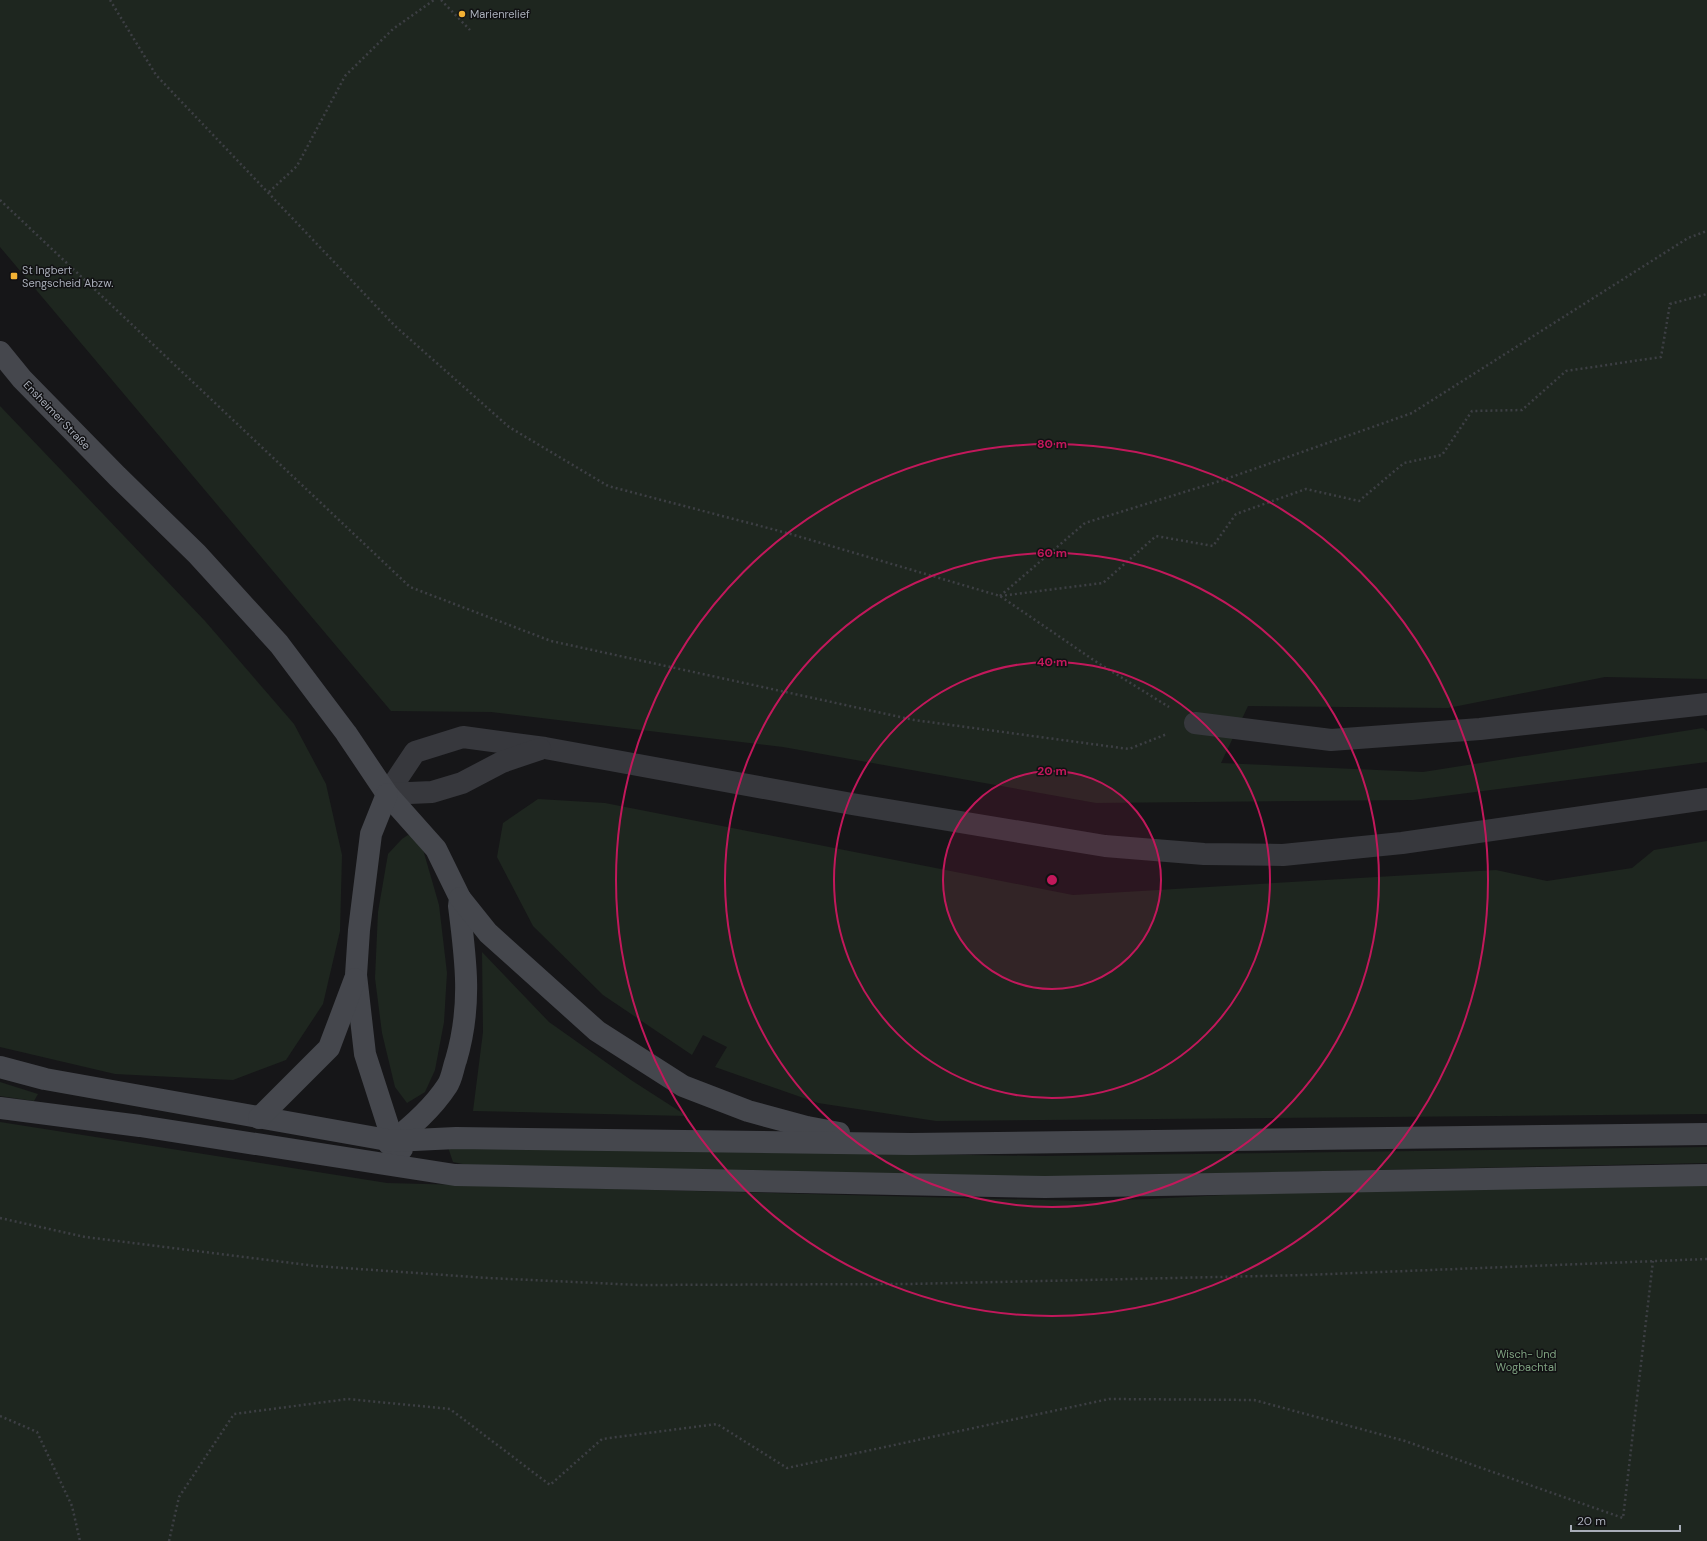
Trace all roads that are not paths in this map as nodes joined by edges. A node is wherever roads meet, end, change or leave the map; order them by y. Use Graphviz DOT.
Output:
graph roads {
  1 [pos="0,352"];
  2 [pos="1707,704"];
  3 [pos="1195,723"];
  4 [pos="545,748"];
  5 [pos="387,794"];
  6 [pos="1707,799"];
  7 [pos="460,898"];
  8 [pos="356,975"];
  9 [pos="0,1067"];
  10 [pos="0,1108"];
  11 [pos="259,1118"];
  12 [pos="1707,1134"];
  13 [pos="393,1141"];
  14 [pos="911,1144"];
  15 [pos="349,1160"];
  16 [pos="455,1175"];
  17 [pos="1707,1175"];
  1 -- 5 [label="main road, Ensheimer Straße"];
  2 -- 3 [label="street"];
  4 -- 5 [label="street"];
  4 -- 5 [label="street"];
  4 -- 6 [label="street"];
  5 -- 7 [label="main road, Ensheimer Straße"];
  5 -- 8 [label="main road"];
  7 -- 13 [label="main road"];
  7 -- 14 [label="main road"];
  8 -- 11 [label="main road"];
  8 -- 13 [label="main road"];
  9 -- 11 [label="main road"];
  10 -- 15 [label="main road"];
  11 -- 13 [label="main road"];
  12 -- 14 [label="main road"];
  13 -- 14 [label="main road"];
  13 -- 15 [label="main road"];
  13 -- 16 [label="main road"];
  15 -- 16 [label="main road"];
  16 -- 17 [label="main road"];
}
